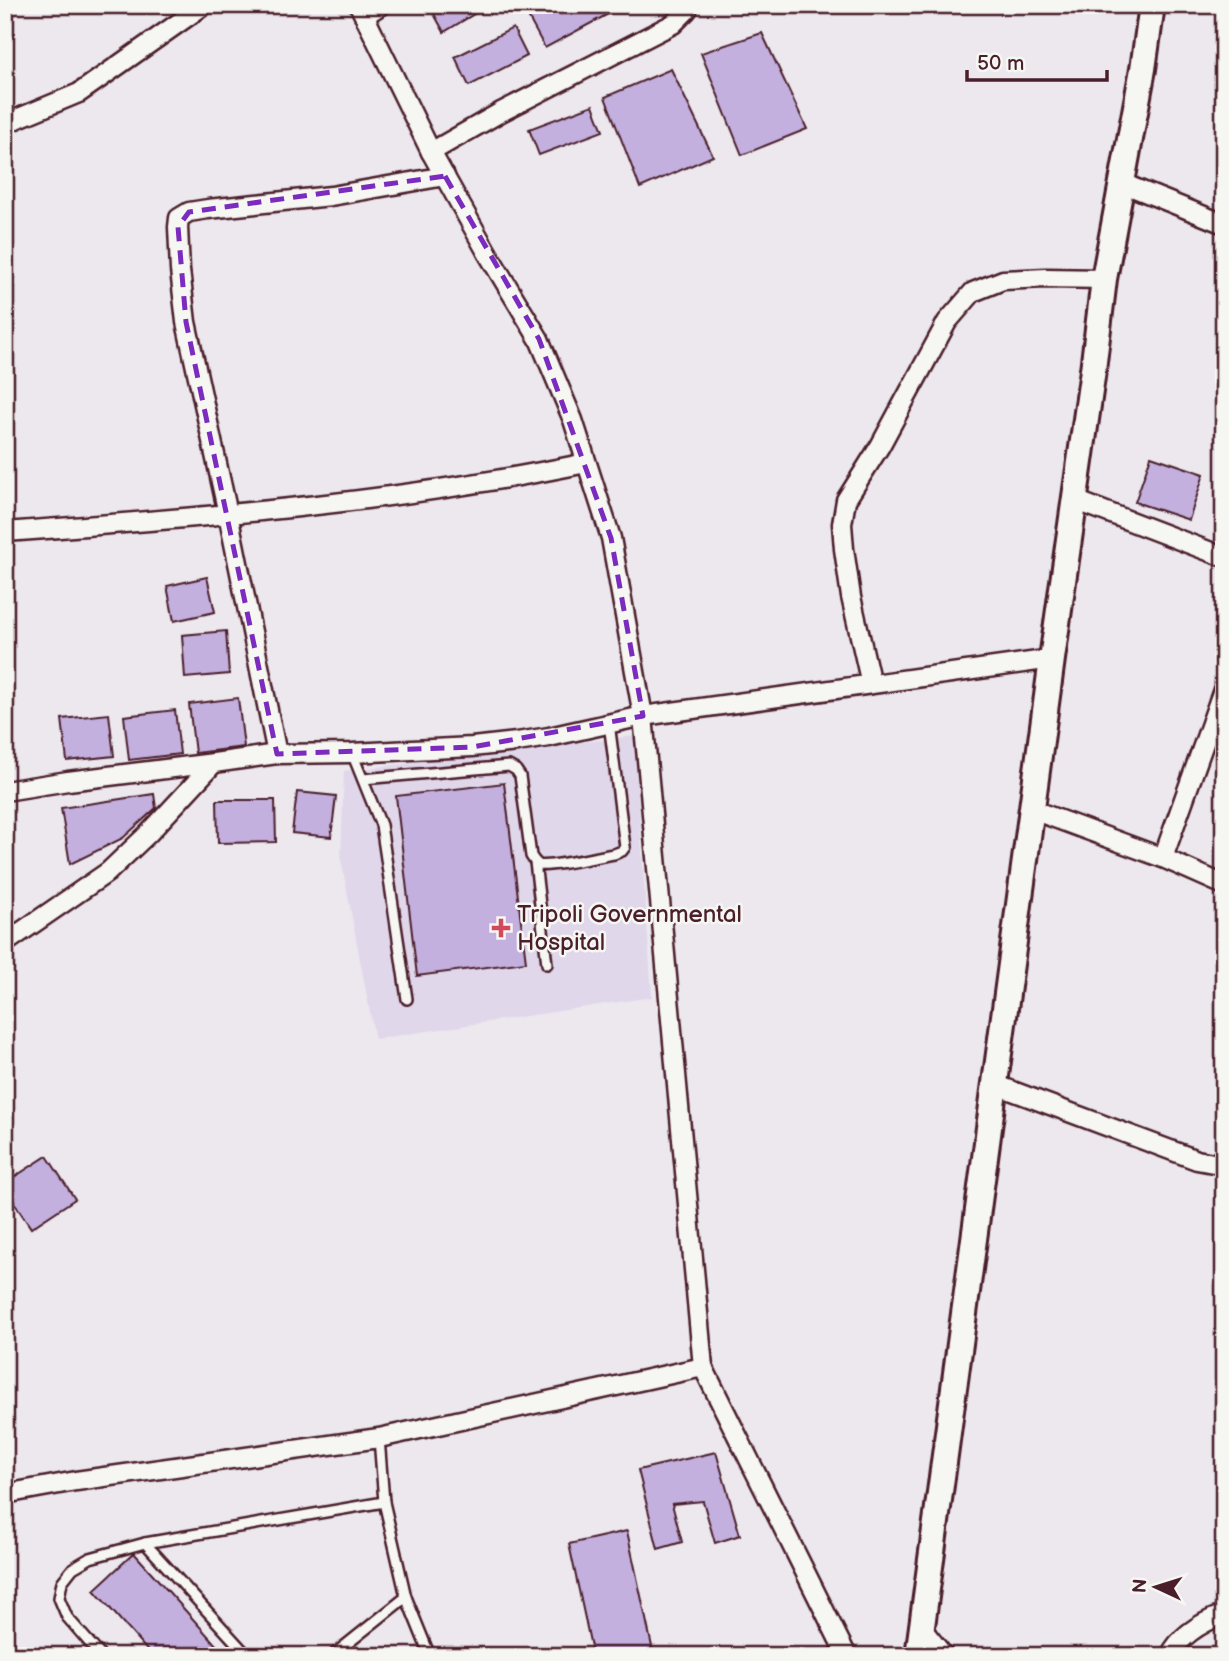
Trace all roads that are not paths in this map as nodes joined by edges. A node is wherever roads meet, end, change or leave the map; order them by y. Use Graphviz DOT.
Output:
graph roads {
  1 [pos="204,5"];
  2 [pos="381,5"];
  3 [pos="689,5"];
  4 [pos="1152,5"];
  5 [pos="362,10"];
  6 [pos="9,122"];
  7 [pos="431,152"];
  8 [pos="445,176"];
  9 [pos="1122,183"];
  10 [pos="1224,224"];
  11 [pos="1104,279"];
  12 [pos="586,463"];
  13 [pos="1075,500"];
  14 [pos="228,513"];
  15 [pos="5,531"];
  16 [pos="1224,557"];
  17 [pos="1052,659"];
  18 [pos="871,684"];
  19 [pos="1224,687"];
  20 [pos="643,716"];
  21 [pos="609,723"];
  22 [pos="352,753"];
  23 [pos="277,754"];
  24 [pos="214,763"];
  25 [pos="363,779"];
  26 [pos="5,791"];
  27 [pos="1033,810"];
  28 [pos="1163,858"];
  29 [pos="535,862"];
  30 [pos="1224,885"];
  31 [pos="5,943"];
  32 [pos="547,964"];
  33 [pos="407,999"];
  34 [pos="995,1084"];
  35 [pos="1224,1165"];
  36 [pos="704,1367"];
  37 [pos="379,1438"];
  38 [pos="5,1494"];
  39 [pos="384,1502"];
  40 [pos="145,1543"];
  41 [pos="406,1597"];
  42 [pos="1224,1614"];
  43 [pos="922,1629"];
  44 [pos="101,1656"];
  45 [pos="248,1656"];
  46 [pos="332,1656"];
  47 [pos="430,1656"];
  48 [pos="847,1656"];
  49 [pos="918,1656"];
  50 [pos="944,1656"];
  51 [pos="1170,1656"];
  1 -- 6 [label="street"];
  2 -- 5 [label="street"];
  3 -- 7 [label="street"];
  4 -- 9 [label="main road"];
  5 -- 7 [label="street"];
  7 -- 8 [label="street"];
  8 -- 12 [label="street"];
  8 -- 14 [label="street"];
  9 -- 10 [label="street"];
  9 -- 11 [label="main road"];
  11 -- 13 [label="main road"];
  11 -- 18 [label="street"];
  12 -- 14 [label="street"];
  12 -- 20 [label="street"];
  13 -- 16 [label="street"];
  13 -- 17 [label="main road"];
  14 -- 15 [label="street"];
  14 -- 23 [label="street"];
  17 -- 18 [label="street"];
  17 -- 27 [label="main road"];
  18 -- 20 [label="street"];
  19 -- 28 [label="street"];
  20 -- 21 [label="street"];
  20 -- 36 [label="street"];
  21 -- 22 [label="street"];
  21 -- 29 [label="lane"];
  22 -- 23 [label="street"];
  22 -- 25 [label="lane"];
  23 -- 24 [label="street"];
  24 -- 26 [label="street"];
  24 -- 31 [label="street"];
  25 -- 29 [label="lane"];
  25 -- 33 [label="lane"];
  27 -- 28 [label="street"];
  27 -- 34 [label="main road"];
  28 -- 30 [label="street"];
  29 -- 32 [label="lane"];
  34 -- 35 [label="street"];
  34 -- 43 [label="main road"];
  36 -- 37 [label="street"];
  36 -- 48 [label="street"];
  37 -- 38 [label="street"];
  37 -- 39 [label="lane"];
  39 -- 40 [label="lane"];
  39 -- 41 [label="lane"];
  40 -- 44 [label="lane"];
  40 -- 45 [label="lane"];
  41 -- 46 [label="lane"];
  41 -- 47 [label="lane"];
  42 -- 51 [label="street"];
  43 -- 49 [label="main road"];
  43 -- 50 [label="street"];
}
